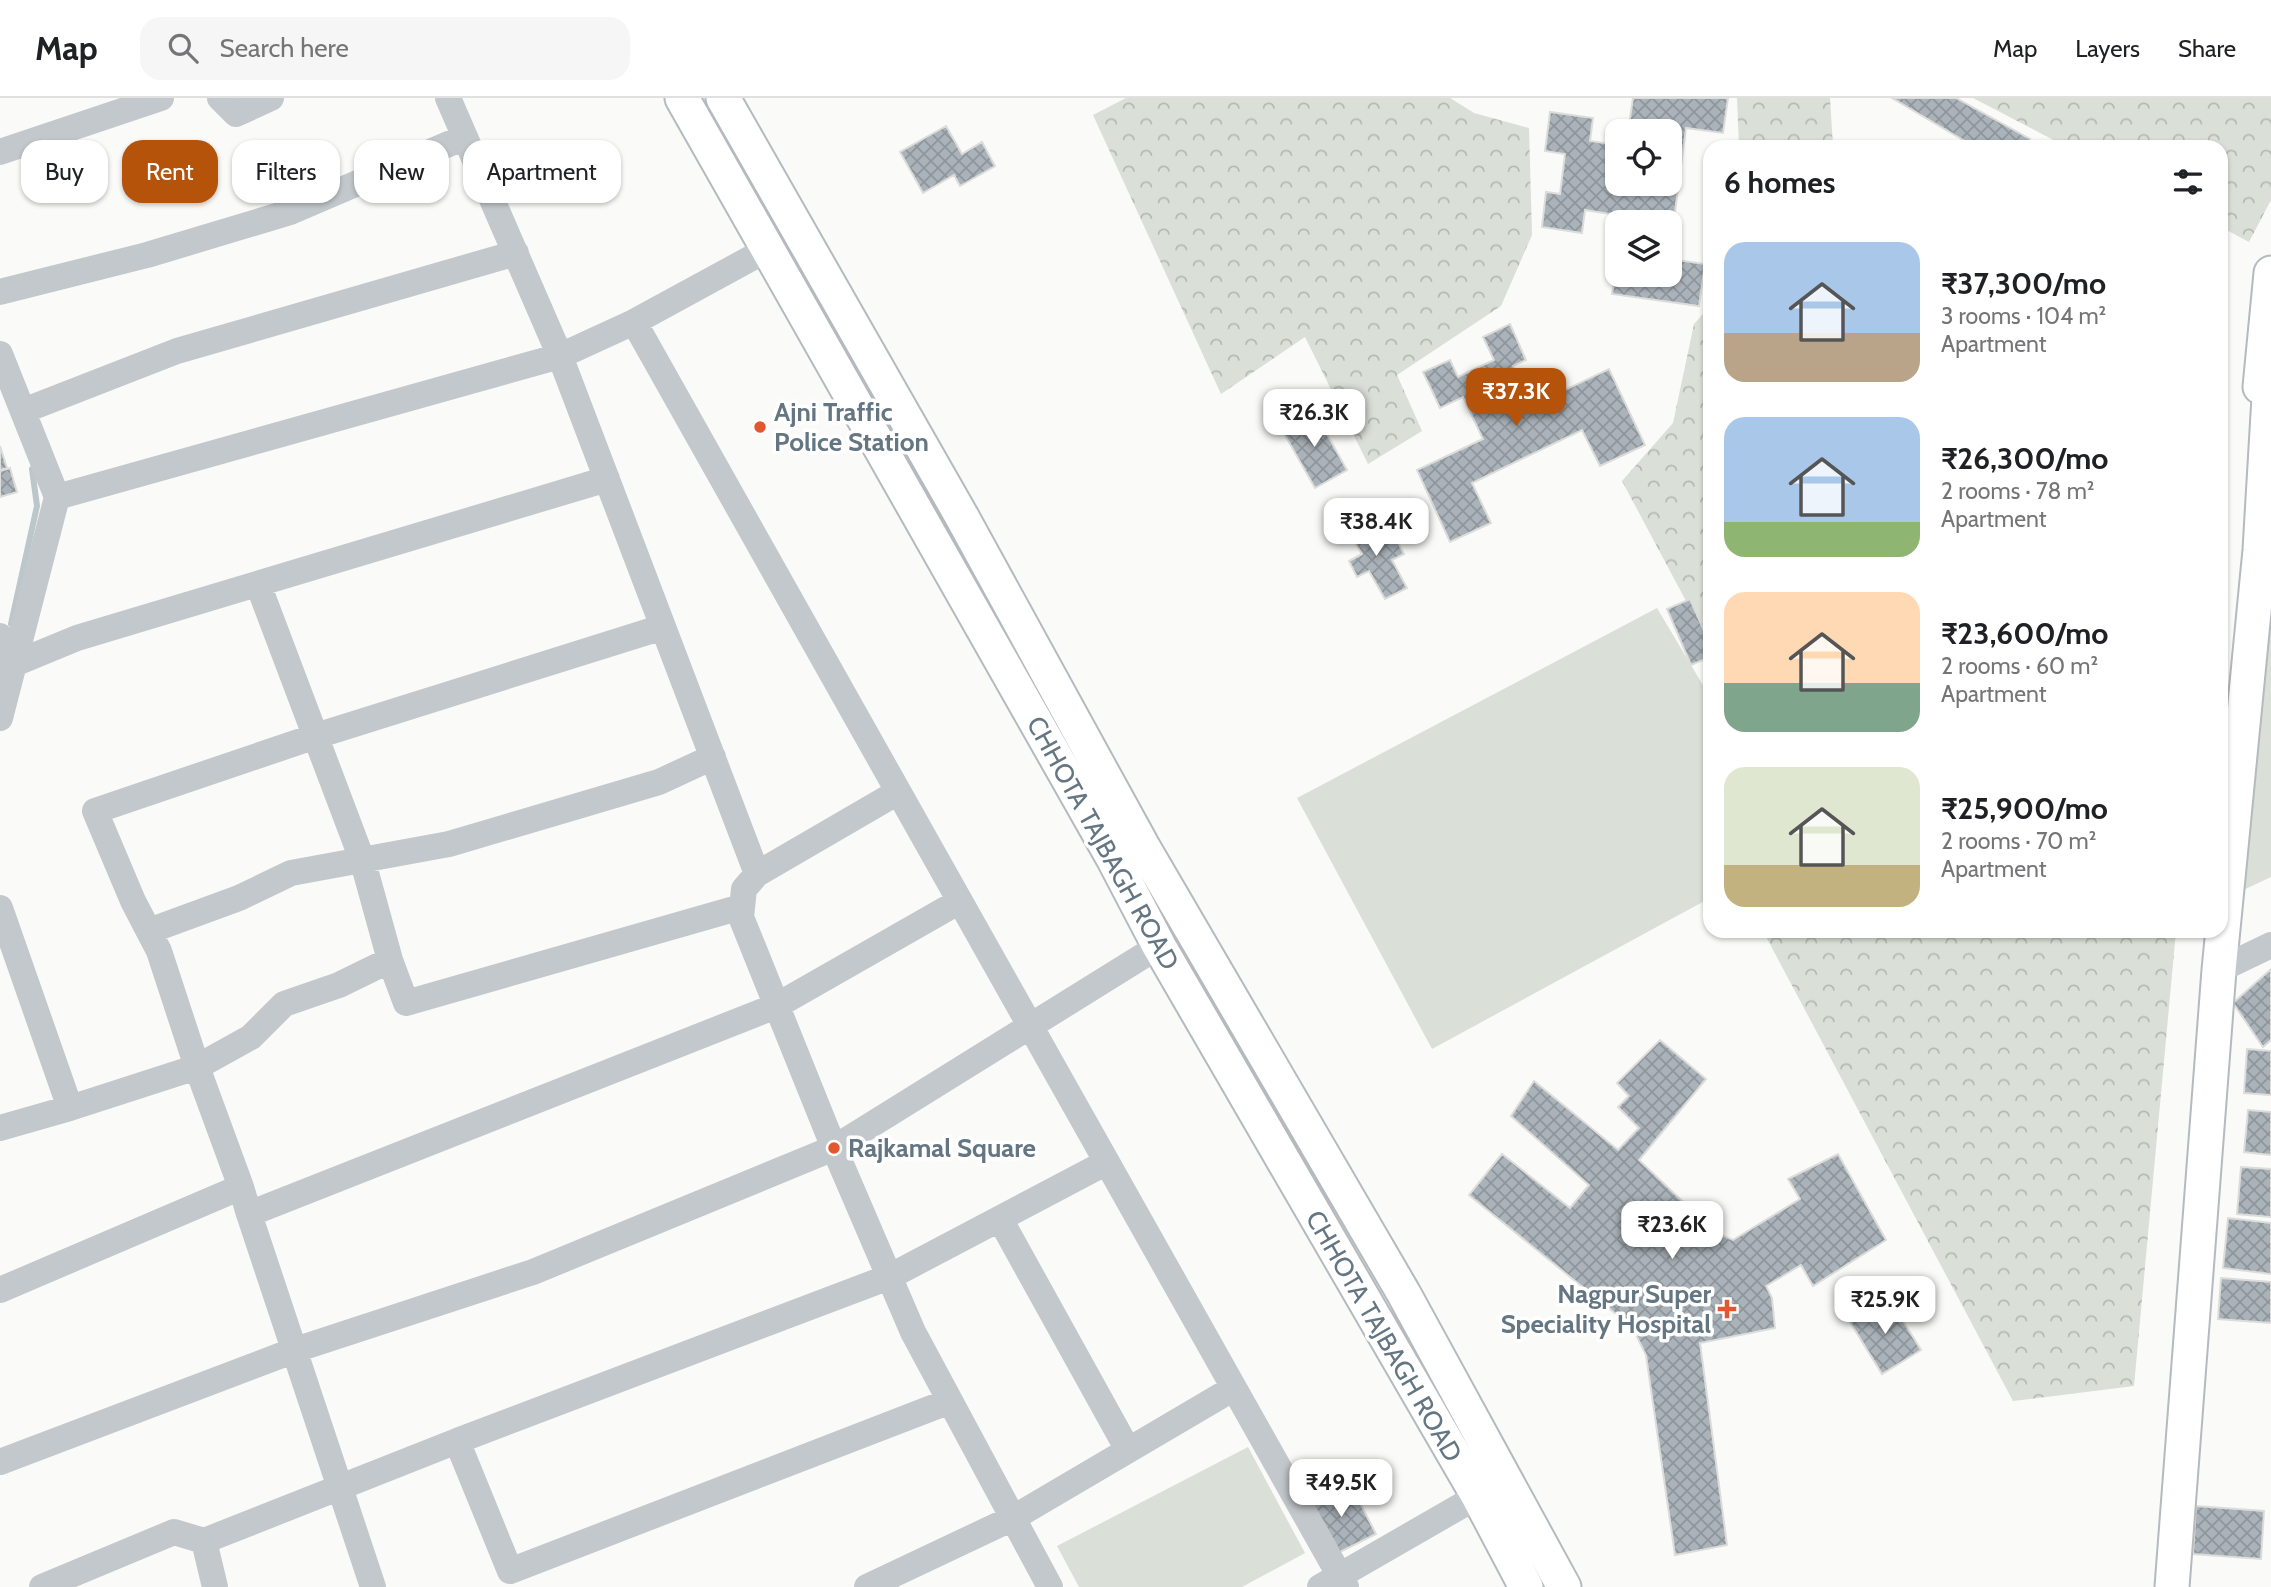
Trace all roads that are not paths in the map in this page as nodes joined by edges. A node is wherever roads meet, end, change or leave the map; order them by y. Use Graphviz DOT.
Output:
graph roads {
  1 [pos="162,98"];
  2 [pos="220,98"];
  3 [pos="271,98"];
  4 [pos="448,98"];
  5 [pos="682,98"];
  6 [pos="723,98"];
  7 [pos="465,137"];
  8 [pos="0,152"];
  9 [pos="768,249"];
  10 [pos="516,253"];
  11 [pos="2271,273"];
  12 [pos="0,292"];
  13 [pos="634,322"];
  14 [pos="0,354"];
  15 [pos="560,356"];
  16 [pos="2268,368"];
  17 [pos="23,411"];
  18 [pos="607,479"];
  19 [pos="57,497"];
  20 [pos="258,584"];
  21 [pos="663,627"];
  22 [pos="0,636"];
  23 [pos="14,664"];
  24 [pos="0,718"];
  25 [pos="316,736"];
  26 [pos="2228,742"];
  27 [pos="713,757"];
  28 [pos="898,792"];
  29 [pos="363,862"];
  30 [pos="757,874"];
  31 [pos="2228,878"];
  32 [pos="960,901"];
  33 [pos="741,907"];
  34 [pos="0,908"];
  35 [pos="1190,928"];
  36 [pos="149,931"];
  37 [pos="2209,938"];
  38 [pos="2222,938"];
  39 [pos="2271,945"];
  40 [pos="1159,946"];
  41 [pos="390,960"];
  42 [pos="2219,970"];
  43 [pos="776,1006"];
  44 [pos="1030,1026"];
  45 [pos="197,1067"];
  46 [pos="70,1108"];
  47 [pos="0,1128"];
  48 [pos="834,1147"];
  49 [pos="1107,1162"];
  50 [pos="241,1187"];
  51 [pos="249,1214"];
  52 [pos="1000,1219"];
  53 [pos="889,1277"];
  54 [pos="0,1290"];
  55 [pos="295,1350"];
  56 [pos="1234,1388"];
  57 [pos="950,1401"];
  58 [pos="457,1441"];
  59 [pos="1128,1450"];
  60 [pos="0,1462"];
  61 [pos="340,1488"];
  62 [pos="1510,1489"];
  63 [pos="1478,1496"];
  64 [pos="1013,1518"];
  65 [pos="204,1541"];
  66 [pos="506,1579"];
  67 [pos="1336,1583"];
  68 [pos="42,1587"];
  69 [pos="215,1587"];
  70 [pos="373,1587"];
  71 [pos="867,1587"];
  72 [pos="1050,1587"];
  73 [pos="1526,1587"];
  74 [pos="1564,1587"];
  75 [pos="2150,1587"];
  76 [pos="2172,1587"];
  1 -- 8 [label="street"];
  2 -- 3 [label="street"];
  4 -- 7 [label="street"];
  5 -- 9 [label="main road, CHHOTA TAJBAGH ROAD"];
  6 -- 35 [label="main road"];
  7 -- 10 [label="street"];
  7 -- 12 [label="street"];
  9 -- 13 [label="street"];
  9 -- 40 [label="main road, CHHOTA TAJBAGH ROAD"];
  10 -- 15 [label="street"];
  10 -- 17 [label="street"];
  11 -- 16 [label="main road"];
  13 -- 15 [label="street"];
  13 -- 28 [label="street"];
  14 -- 17 [label="street"];
  15 -- 18 [label="street"];
  15 -- 19 [label="street"];
  16 -- 26 [label="main road"];
  16 -- 31 [label="main road"];
  17 -- 19 [label="street"];
  18 -- 20 [label="street"];
  18 -- 21 [label="street"];
  19 -- 23 [label="street"];
  20 -- 23 [label="street"];
  20 -- 25 [label="street"];
  21 -- 25 [label="street"];
  21 -- 27 [label="street"];
  22 -- 23 [label="street"];
  23 -- 24 [label="street"];
  25 -- 29 [label="street"];
  25 -- 36 [label="street"];
  27 -- 29 [label="street"];
  27 -- 30 [label="street"];
  28 -- 30 [label="street"];
  28 -- 32 [label="street"];
  29 -- 36 [label="street"];
  29 -- 41 [label="street"];
  30 -- 33 [label="street"];
  32 -- 43 [label="street"];
  32 -- 44 [label="street"];
  33 -- 41 [label="street"];
  33 -- 43 [label="street"];
  34 -- 46 [label="street"];
  35 -- 40 [label="main road"];
  35 -- 62 [label="main road"];
  36 -- 45 [label="street"];
  37 -- 75 [label="main road"];
  38 -- 42 [label="main road"];
  39 -- 42 [label="street"];
  40 -- 44 [label="street"];
  40 -- 63 [label="main road, CHHOTA TAJBAGH ROAD"];
  41 -- 45 [label="street"];
  42 -- 76 [label="main road"];
  43 -- 48 [label="street"];
  43 -- 51 [label="street"];
  44 -- 48 [label="street"];
  44 -- 49 [label="street"];
  45 -- 46 [label="street"];
  45 -- 50 [label="street"];
  46 -- 47 [label="street"];
  48 -- 53 [label="street"];
  48 -- 55 [label="street"];
  49 -- 52 [label="street"];
  49 -- 56 [label="street"];
  50 -- 51 [label="street"];
  50 -- 54 [label="street"];
  51 -- 55 [label="street"];
  52 -- 53 [label="street"];
  52 -- 59 [label="street"];
  53 -- 57 [label="street"];
  53 -- 58 [label="street"];
  55 -- 60 [label="street"];
  55 -- 61 [label="street"];
  56 -- 59 [label="street"];
  56 -- 67 [label="street"];
  57 -- 64 [label="street"];
  57 -- 66 [label="street"];
  58 -- 61 [label="street"];
  58 -- 66 [label="street"];
  59 -- 64 [label="street"];
  61 -- 65 [label="street"];
  61 -- 70 [label="street"];
  62 -- 63 [label="street"];
  62 -- 74 [label="main road"];
  63 -- 67 [label="street"];
  63 -- 73 [label="main road, CHHOTA TAJBAGH ROAD"];
  64 -- 71 [label="street"];
  64 -- 72 [label="street"];
  65 -- 68 [label="street"];
  65 -- 69 [label="street"];
}
